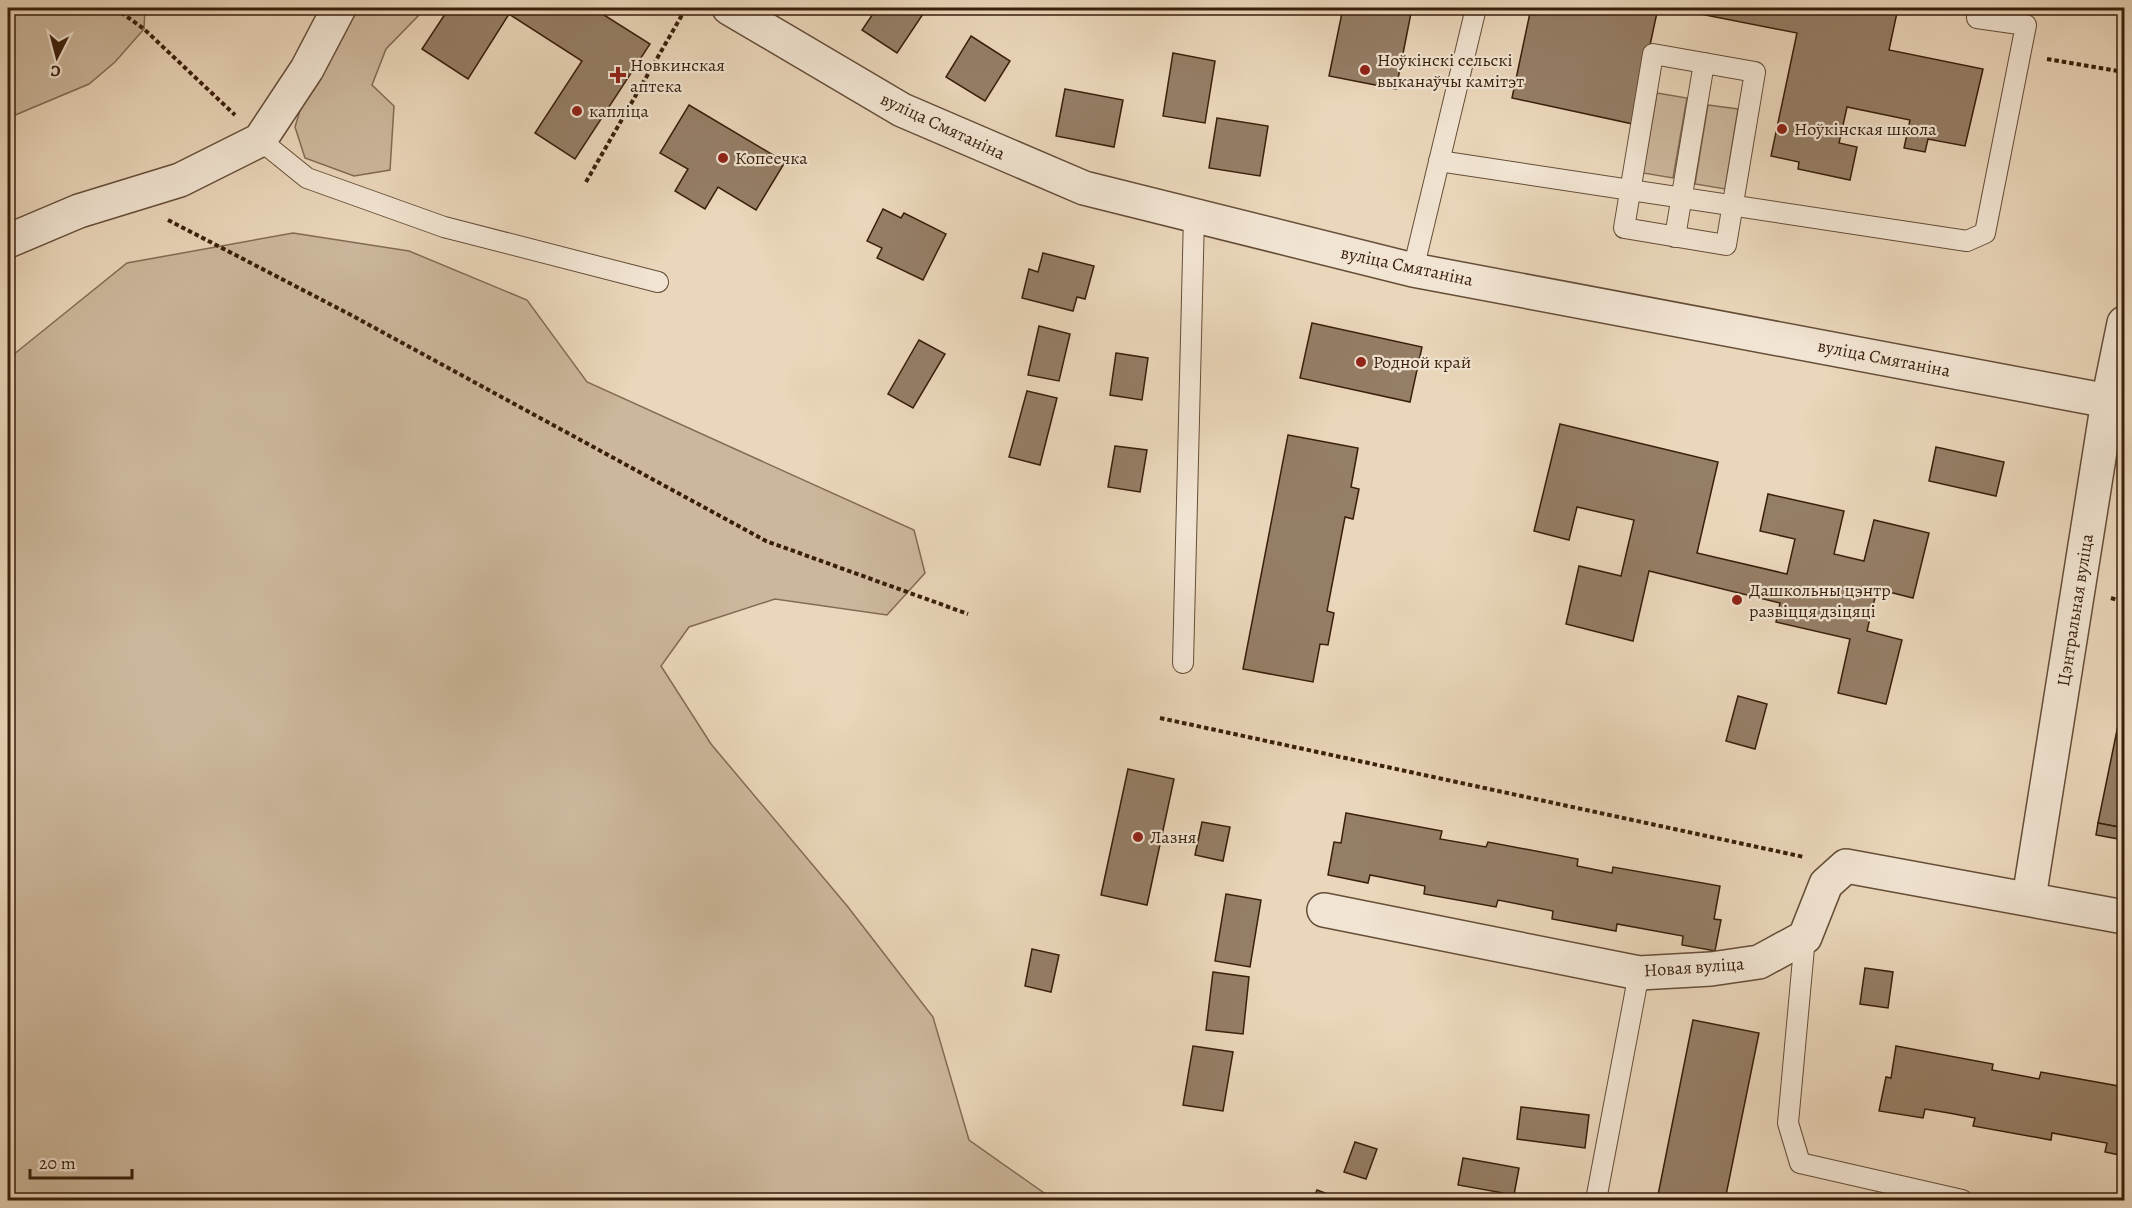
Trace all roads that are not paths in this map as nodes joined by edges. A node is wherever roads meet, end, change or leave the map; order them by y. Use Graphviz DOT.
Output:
graph roads {
  1 [pos="339,8"];
  2 [pos="729,8"];
  3 [pos="1476,8"];
  4 [pos="1979,8"];
  5 [pos="1704,63"];
  6 [pos="261,140"];
  7 [pos="1439,161"];
  8 [pos="1630,190"];
  9 [pos="1682,198"];
  10 [pos="1733,206"];
  11 [pos="1194,216"];
  12 [pos="1675,237"];
  13 [pos="8,241"];
  14 [pos="1413,270"];
  15 [pos="658,282"];
  16 [pos="2124,323"];
  17 [pos="2116,402"];
  18 [pos="1183,663"];
  19 [pos="2029,898"];
  20 [pos="1323,910"];
  21 [pos="2124,917"];
  22 [pos="1805,937"];
  23 [pos="1639,972"];
  24 [pos="1596,1200"];
  25 [pos="1962,1200"];
  1 -- 6 [label="street"];
  2 -- 11 [label="street, вуліца Смятаніна"];
  3 -- 7 [label="lane"];
  4 -- 10 [label="lane"];
  5 -- 8 [label="lane"];
  5 -- 9 [label="lane"];
  5 -- 10 [label="lane"];
  6 -- 13 [label="street"];
  6 -- 15 [label="lane"];
  7 -- 8 [label="lane"];
  7 -- 14 [label="lane"];
  8 -- 9 [label="lane"];
  8 -- 12 [label="lane"];
  9 -- 10 [label="lane"];
  9 -- 12 [label="lane"];
  10 -- 12 [label="lane"];
  11 -- 14 [label="street, вуліца Смятаніна"];
  11 -- 18 [label="lane"];
  14 -- 17 [label="street, вуліца Смятаніна"];
  16 -- 17 [label="street, Цэнтральная вуліца"];
  17 -- 19 [label="street, Цэнтральная вуліца"];
  19 -- 21 [label="street"];
  19 -- 22 [label="street"];
  20 -- 23 [label="street, Новая вуліца"];
  22 -- 23 [label="street, Новая вуліца"];
  22 -- 25 [label="lane"];
  23 -- 24 [label="lane"];
}
